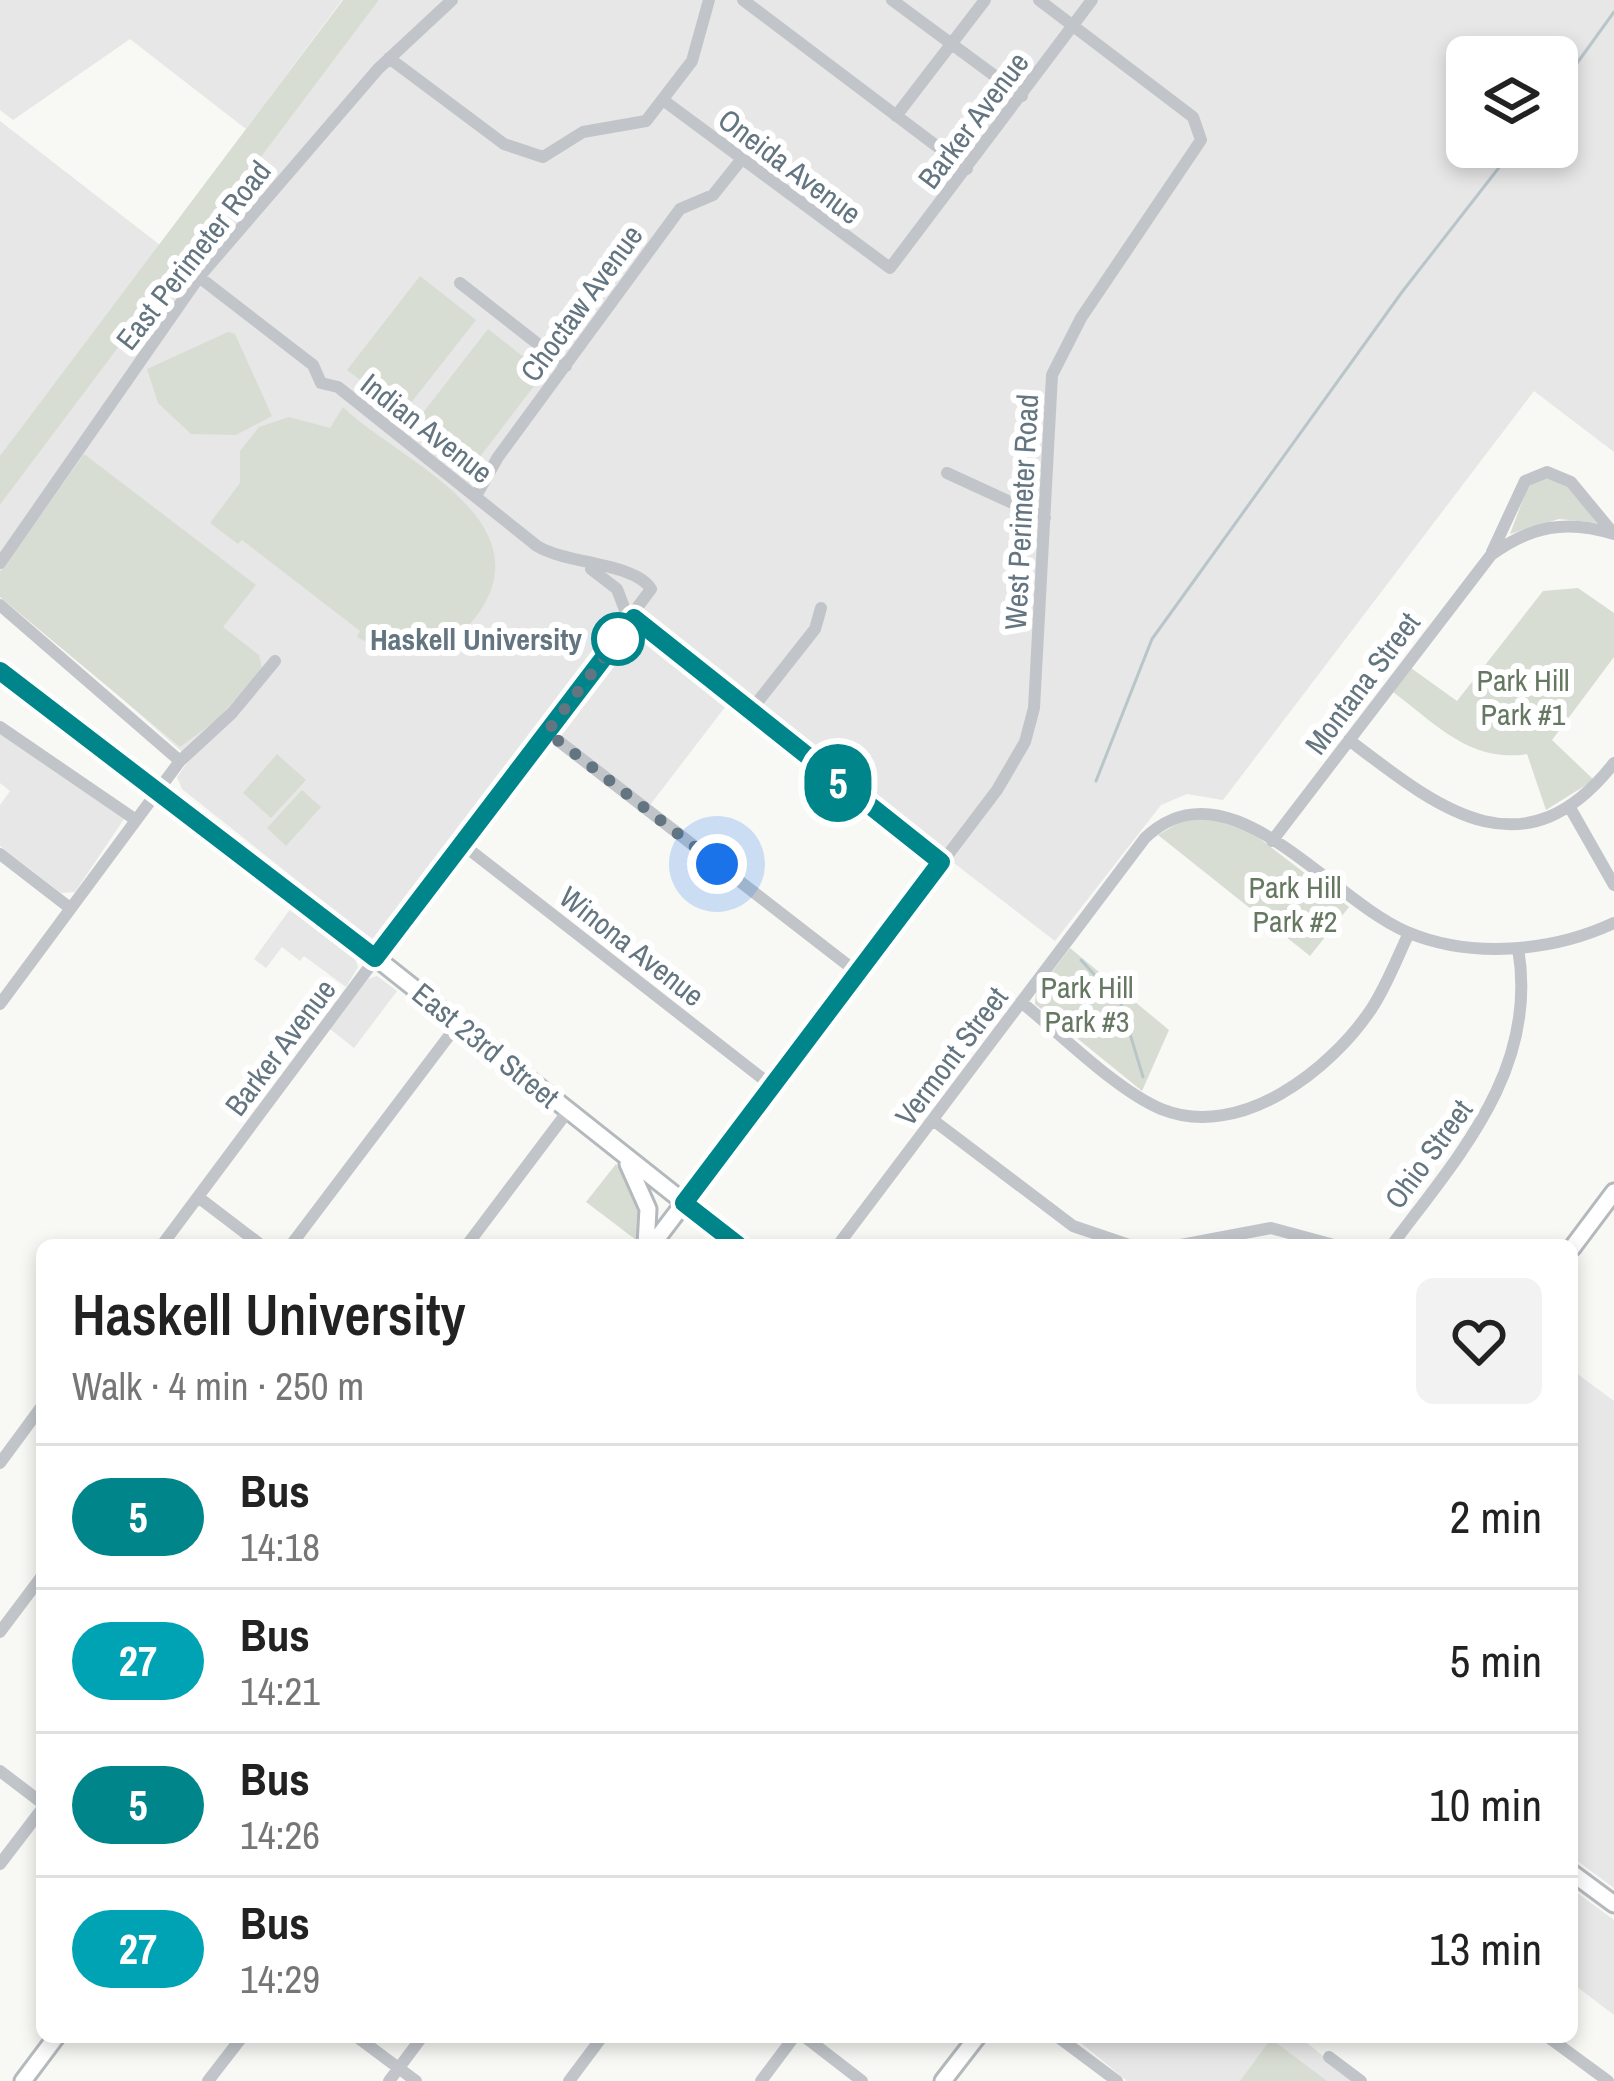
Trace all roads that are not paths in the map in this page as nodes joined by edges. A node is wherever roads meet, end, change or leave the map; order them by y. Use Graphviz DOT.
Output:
graph roads {
  1 [pos="452,0"];
  2 [pos="709,0"];
  3 [pos="743,0"];
  4 [pos="892,0"];
  5 [pos="985,0"];
  6 [pos="1039,0"];
  7 [pos="1092,0"];
  8 [pos="1073,26"];
  9 [pos="951,44"];
  10 [pos="388,58"];
  11 [pos="1022,96"];
  12 [pos="663,100"];
  13 [pos="896,116"];
  14 [pos="741,160"];
  15 [pos="967,169"];
  16 [pos="890,268"];
  17 [pos="200,277"];
  18 [pos="460,283"];
  19 [pos="566,366"];
  20 [pos="947,473"];
  21 [pos="477,494"];
  22 [pos="1046,518"];
  23 [pos="1614,534"];
  24 [pos="1491,554"];
  25 [pos="0,562"];
  26 [pos="578,562"];
  27 [pos="651,590"];
  28 [pos="0,604"];
  29 [pos="821,608"];
  30 [pos="634,618"];
  31 [pos="275,661"];
  32 [pos="0,671"];
  33 [pos="748,714"];
  34 [pos="0,727"];
  35 [pos="547,732"];
  36 [pos="1349,740"];
  37 [pos="180,761"];
  38 [pos="1614,764"];
  39 [pos="158,790"];
  40 [pos="1569,806"];
  41 [pos="136,820"];
  42 [pos="1272,842"];
  43 [pos="462,844"];
  44 [pos="0,854"];
  45 [pos="941,862"];
  46 [pos="1614,885"];
  47 [pos="70,908"];
  48 [pos="1614,923"];
  49 [pos="1409,933"];
  50 [pos="1518,948"];
  51 [pos="375,958"];
  52 [pos="858,973"];
  53 [pos="1021,1002"];
  54 [pos="0,1004"];
  55 [pos="458,1024"];
  56 [pos="772,1086"];
  57 [pos="568,1111"];
  58 [pos="933,1120"];
  59 [pos="620,1152"];
  60 [pos="1614,1192"];
  61 [pos="198,1197"];
  62 [pos="684,1203"];
  63 [pos="166,1239"];
  64 [pos="253,1239"];
  65 [pos="296,1239"];
  66 [pos="472,1239"];
  67 [pos="648,1239"];
  68 [pos="654,1239"];
  69 [pos="730,1239"];
  70 [pos="843,1239"];
  71 [pos="1114,1239"];
  72 [pos="1213,1239"];
  73 [pos="1312,1239"];
  74 [pos="1396,1239"];
  75 [pos="1578,1240"];
  76 [pos="36,1414"];
  77 [pos="27,1427"];
  78 [pos="36,1434"];
  79 [pos="0,1463"];
  80 [pos="36,1584"];
  81 [pos="0,1632"];
  82 [pos="0,1771"];
  83 [pos="36,1801"];
  84 [pos="36,1814"];
  85 [pos="0,1864"];
  86 [pos="1578,1877"];
  87 [pos="1614,1904"];
  88 [pos="52,2043"];
  89 [pos="237,2043"];
  90 [pos="365,2043"];
  91 [pos="418,2043"];
  92 [pos="598,2043"];
  93 [pos="790,2043"];
  94 [pos="813,2043"];
  95 [pos="972,2043"];
  96 [pos="1066,2043"];
  97 [pos="1556,2043"];
  98 [pos="1329,2057"];
  99 [pos="399,2068"];
  100 [pos="23,2081"];
  101 [pos="208,2081"];
  102 [pos="389,2081"];
  103 [pos="416,2081"];
  104 [pos="569,2081"];
  105 [pos="761,2081"];
  106 [pos="862,2081"];
  107 [pos="944,2081"];
  108 [pos="1118,2081"];
  109 [pos="1361,2081"];
  110 [pos="1608,2081"];
  1 -- 10 [label="street, East Perimeter Road"];
  2 -- 12 [label="street"];
  3 -- 13 [label="street"];
  4 -- 9 [label="street"];
  5 -- 9 [label="street"];
  6 -- 8 [label="street"];
  7 -- 8 [label="street, Barker Avenue"];
  8 -- 11 [label="street, Barker Avenue"];
  8 -- 22 [label="street, West Perimeter Road"];
  9 -- 11 [label="street"];
  9 -- 13 [label="street"];
  10 -- 12 [label="street"];
  10 -- 17 [label="street, East Perimeter Road"];
  11 -- 15 [label="street, Barker Avenue"];
  12 -- 14 [label="street, Oneida Avenue"];
  13 -- 15 [label="street"];
  14 -- 16 [label="street, Oneida Avenue"];
  14 -- 19 [label="street, Choctaw Avenue"];
  15 -- 16 [label="street, Barker Avenue"];
  17 -- 21 [label="street, Indian Avenue"];
  17 -- 25 [label="street, East Perimeter Road"];
  18 -- 19 [label="street"];
  19 -- 21 [label="street, Choctaw Avenue"];
  20 -- 22 [label="street"];
  21 -- 26 [label="street, Indian Avenue"];
  22 -- 45 [label="street, West Perimeter Road"];
  23 -- 24 [label="street, Montana Street"];
  23 -- 24 [label="street, Montana Street"];
  24 -- 36 [label="street, Montana Street"];
  26 -- 27 [label="street, Indian Avenue"];
  26 -- 30 [label="street, Indian Avenue"];
  27 -- 30 [label="street, Barker Avenue"];
  28 -- 37 [label="street"];
  29 -- 33 [label="street"];
  30 -- 33 [label="street, Indian Avenue"];
  30 -- 35 [label="street, Barker Avenue"];
  31 -- 37 [label="street"];
  32 -- 39 [label="main road, East 23rd Street"];
  33 -- 45 [label="street, Indian Avenue"];
  34 -- 41 [label="street"];
  35 -- 43 [label="street, Barker Avenue"];
  35 -- 52 [label="street"];
  36 -- 40 [label="street"];
  36 -- 42 [label="street, Montana Street"];
  37 -- 39 [label="street"];
  38 -- 40 [label="street"];
  39 -- 41 [label="street"];
  39 -- 51 [label="main road, East 23rd Street"];
  40 -- 46 [label="street"];
  41 -- 47 [label="street"];
  42 -- 49 [label="street"];
  42 -- 53 [label="street, Vermont Street"];
  43 -- 51 [label="street, Barker Avenue"];
  43 -- 56 [label="street, Winona Avenue"];
  44 -- 47 [label="street"];
  45 -- 52 [label="street, West Perimeter Road"];
  47 -- 54 [label="street"];
  48 -- 50 [label="street"];
  49 -- 50 [label="street"];
  49 -- 53 [label="street"];
  50 -- 74 [label="street, Ohio Street"];
  51 -- 55 [label="main road, East 23rd Street"];
  51 -- 61 [label="street, Barker Avenue"];
  52 -- 56 [label="street, West Perimeter Road"];
  53 -- 58 [label="street, Vermont Street"];
  55 -- 57 [label="main road, East 23rd Street"];
  55 -- 65 [label="street"];
  56 -- 62 [label="street, West Perimeter Road"];
  57 -- 59 [label="main road, East 23rd Street"];
  57 -- 66 [label="street"];
  58 -- 70 [label="street, Vermont Street"];
  58 -- 71 [label="street"];
  59 -- 62 [label="main road, East 23rd Street"];
  59 -- 67 [label="main road"];
  60 -- 75 [label="main road"];
  61 -- 63 [label="street, Barker Avenue"];
  61 -- 64 [label="street"];
  62 -- 68 [label="main road"];
  62 -- 69 [label="main road, East 23rd Street"];
  72 -- 73 [label="street"];
  76 -- 77 [label="street"];
  77 -- 78 [label="street"];
  77 -- 79 [label="street"];
  80 -- 81 [label="street"];
  82 -- 83 [label="street"];
  84 -- 85 [label="street"];
  86 -- 87 [label="main road"];
  88 -- 100 [label="main road"];
  89 -- 101 [label="street"];
  90 -- 99 [label="street"];
  91 -- 99 [label="street"];
  92 -- 104 [label="street"];
  93 -- 105 [label="street"];
  94 -- 106 [label="street"];
  95 -- 107 [label="main road"];
  96 -- 108 [label="street"];
  97 -- 110 [label="street"];
  98 -- 109 [label="street"];
  99 -- 102 [label="street"];
  99 -- 103 [label="street"];
}
